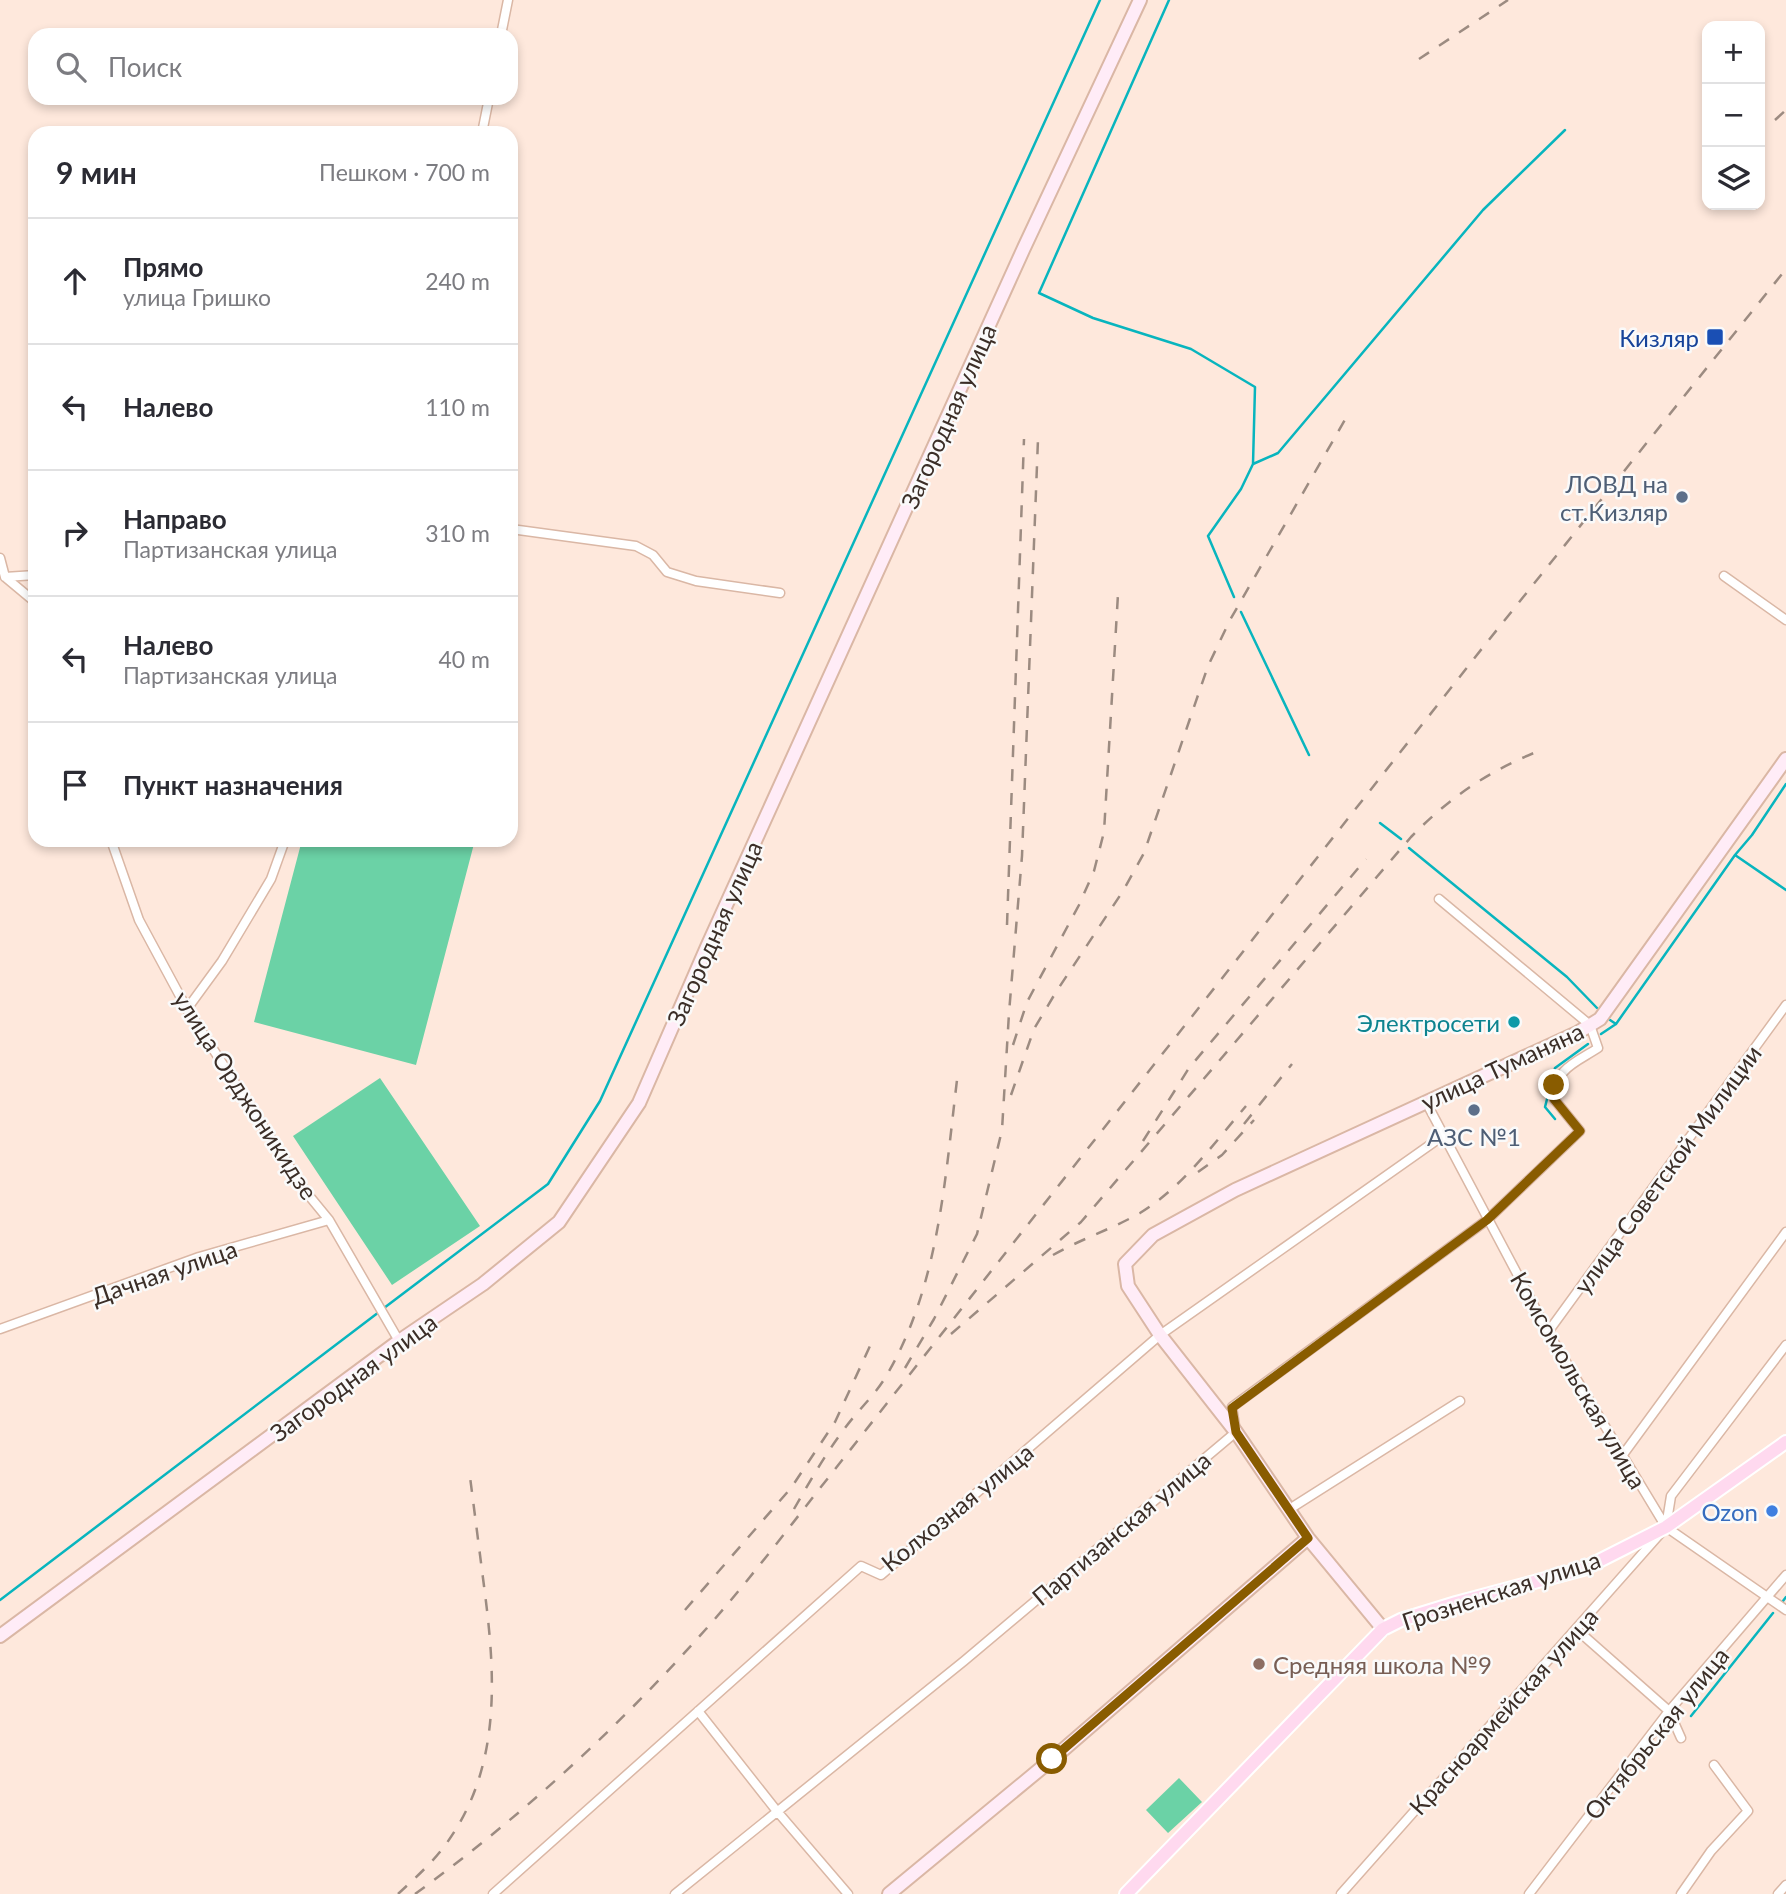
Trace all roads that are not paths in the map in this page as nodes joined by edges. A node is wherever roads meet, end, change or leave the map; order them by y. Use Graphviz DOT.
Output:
graph roads {
  1 [pos="508,0"];
  2 [pos="1140,0"];
  3 [pos="502,28"];
  4 [pos="488,105"];
  5 [pos="483,126"];
  6 [pos="518,530"];
  7 [pos="0,558"];
  8 [pos="28,575"];
  9 [pos="1724,576"];
  10 [pos="5,577"];
  11 [pos="780,593"];
  12 [pos="28,596"];
  13 [pos="1786,620"];
  14 [pos="1786,759"];
  15 [pos="113,847"];
  16 [pos="282,847"];
  17 [pos="1439,899"];
  18 [pos="1786,1005"];
  19 [pos="187,1009"];
  20 [pos="1590,1026"];
  21 [pos="1426,1102"];
  22 [pos="1444,1135"];
  23 [pos="329,1220"];
  24 [pos="1487,1220"];
  25 [pos="1786,1232"];
  26 [pos="0,1329"];
  27 [pos="1548,1332"];
  28 [pos="1160,1335"];
  29 [pos="400,1341"];
  30 [pos="1786,1345"];
  31 [pos="1460,1401"];
  32 [pos="1236,1432"];
  33 [pos="1786,1442"];
  34 [pos="1622,1456"];
  35 [pos="1289,1510"];
  36 [pos="1665,1527"];
  37 [pos="1308,1538"];
  38 [pos="1786,1575"];
  39 [pos="1767,1598"];
  40 [pos="1786,1611"];
  41 [pos="1383,1629"];
  42 [pos="1576,1629"];
  43 [pos="0,1636"];
  44 [pos="698,1711"];
  45 [pos="1669,1711"];
  46 [pos="1681,1738"];
  47 [pos="1714,1765"];
  48 [pos="776,1811"];
  49 [pos="1786,1885"];
  50 [pos="493,1894"];
  51 [pos="675,1894"];
  52 [pos="848,1894"];
  53 [pos="889,1894"];
  54 [pos="1126,1894"];
  55 [pos="1340,1894"];
  56 [pos="1529,1894"];
  57 [pos="1681,1894"];
  58 [pos="1778,1894"];
  1 -- 3 [label="street"];
  2 -- 29 [label="main road, Загородная улица"];
  4 -- 5 [label="street"];
  6 -- 11 [label="street"];
  7 -- 10 [label="street"];
  8 -- 10 [label="street"];
  9 -- 13 [label="street"];
  10 -- 12 [label="street"];
  14 -- 20 [label="main road, улица Туманяна"];
  15 -- 19 [label="street, улица Орджоникидзе"];
  16 -- 19 [label="street"];
  17 -- 20 [label="street"];
  18 -- 27 [label="street, улица Советской Милиции"];
  19 -- 23 [label="street, улица Орджоникидзе"];
  20 -- 21 [label="main road, улица Туманяна"];
  20 -- 24 [label="street"];
  21 -- 22 [label="street, Комсомольская улица"];
  21 -- 28 [label="main road, улица Туманяна"];
  22 -- 24 [label="street, Комсомольская улица"];
  22 -- 28 [label="street, Колхозная улица"];
  23 -- 26 [label="street, Дачная улица"];
  23 -- 29 [label="street, улица Орджоникидзе"];
  24 -- 27 [label="street, Комсомольская улица"];
  24 -- 32 [label="street"];
  25 -- 34 [label="street"];
  27 -- 34 [label="street, Комсомольская улица"];
  28 -- 32 [label="main road"];
  28 -- 44 [label="street, Колхозная улица"];
  29 -- 43 [label="main road, Загородная улица"];
  30 -- 36 [label="street"];
  31 -- 35 [label="street"];
  32 -- 35 [label="main road"];
  32 -- 48 [label="street, Партизанская улица"];
  33 -- 36 [label="main road, Грозненская улица"];
  34 -- 36 [label="street, Комсомольская улица"];
  35 -- 37 [label="main road"];
  36 -- 39 [label="street, Комсомольская улица"];
  36 -- 41 [label="main road, Грозненская улица"];
  36 -- 42 [label="street, Красноармейская улица"];
  37 -- 41 [label="main road"];
  37 -- 53 [label="main road"];
  38 -- 39 [label="street, Октябрьская улица"];
  39 -- 40 [label="street, Комсомольская улица"];
  39 -- 45 [label="street, Октябрьская улица"];
  41 -- 54 [label="main road, Грозненская улица"];
  42 -- 45 [label="street"];
  42 -- 55 [label="street, Красноармейская улица"];
  44 -- 48 [label="street"];
  44 -- 50 [label="street, Колхозная улица"];
  45 -- 46 [label="street"];
  45 -- 56 [label="street, Октябрьская улица"];
  47 -- 57 [label="street"];
  48 -- 51 [label="street, Партизанская улица"];
  48 -- 52 [label="street"];
  49 -- 58 [label="street"];
}
